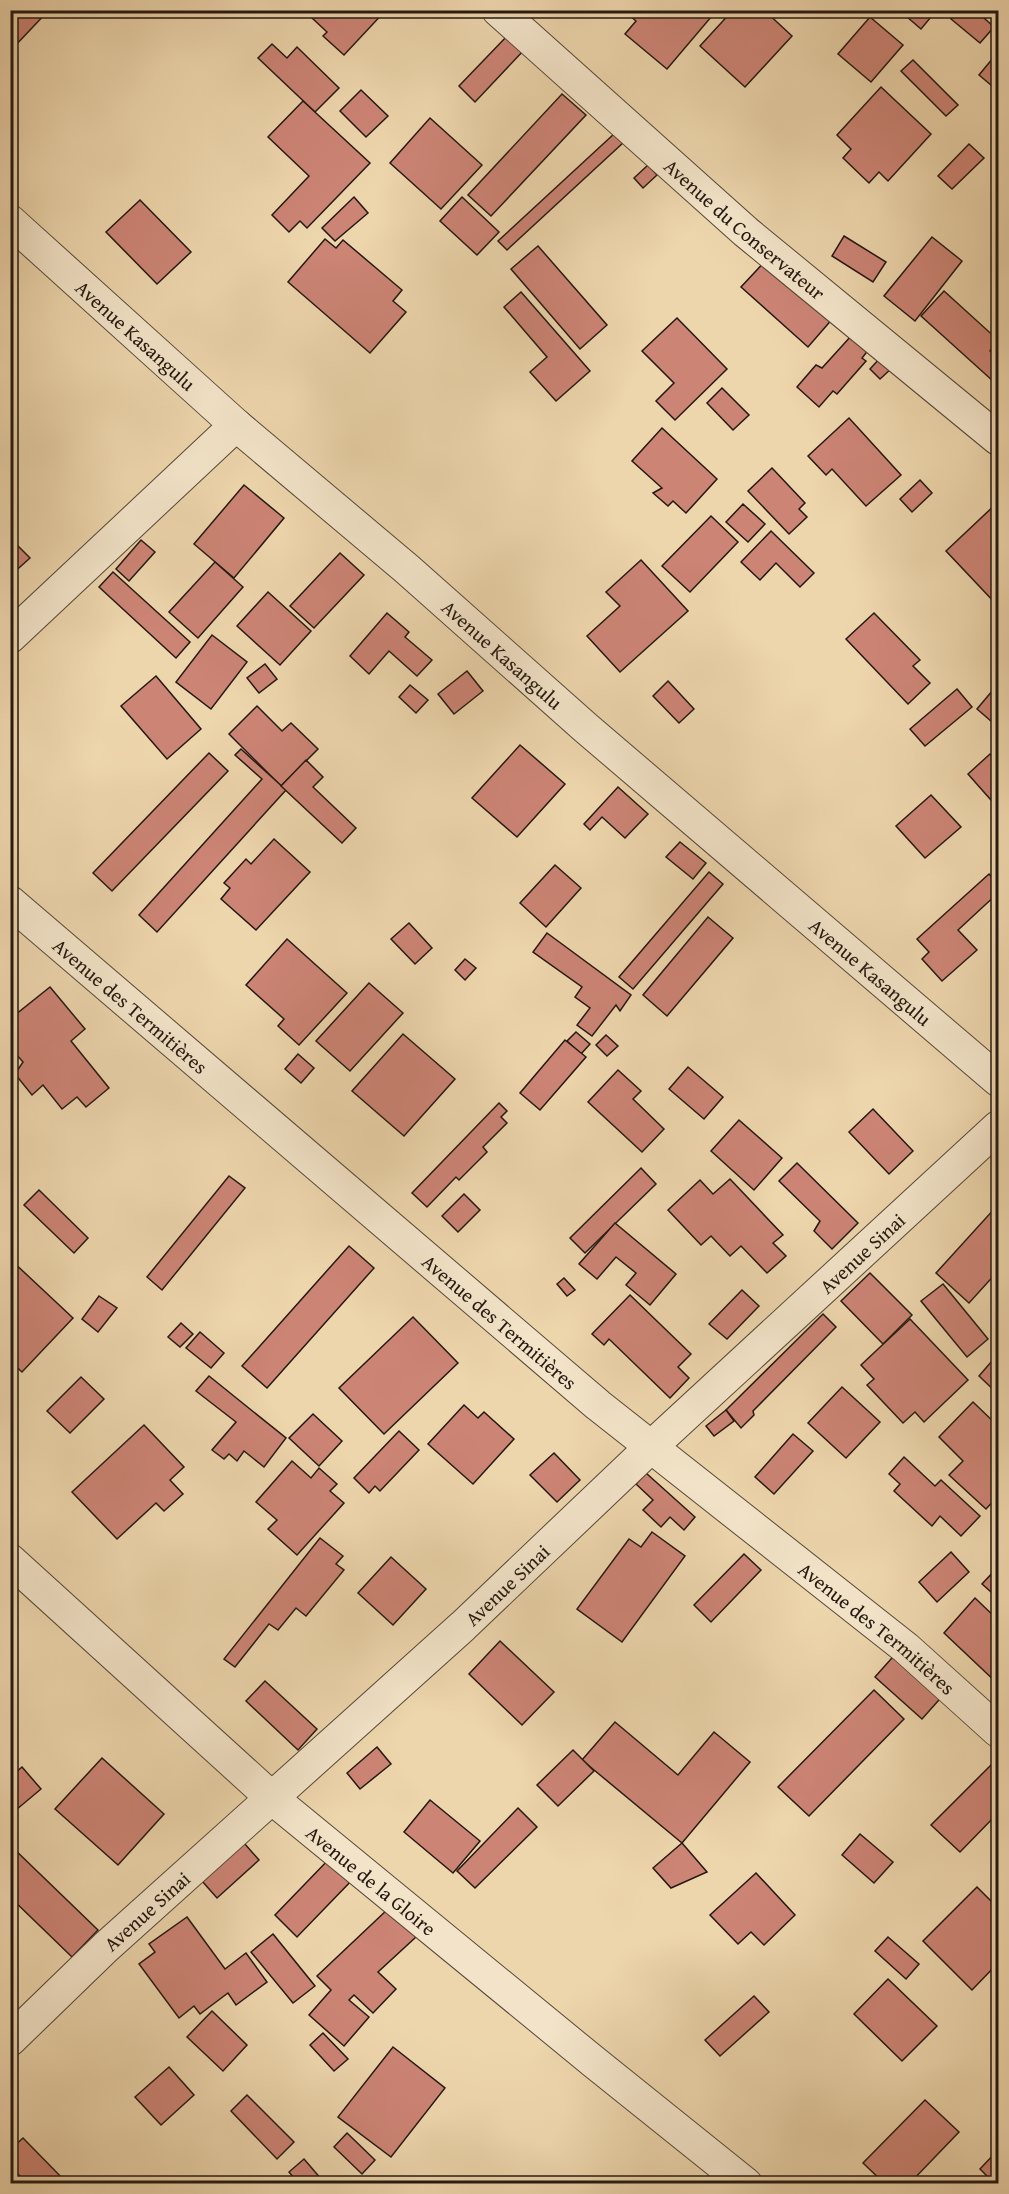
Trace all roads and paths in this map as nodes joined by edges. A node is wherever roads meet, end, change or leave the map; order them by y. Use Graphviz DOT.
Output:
graph roads {
  1 [pos="498,10"];
  2 [pos="10,221"];
  3 [pos="236,425"];
  4 [pos="999,439"];
  5 [pos="10,637"];
  6 [pos="10,902"];
  7 [pos="999,1080"];
  8 [pos="999,1127"];
  9 [pos="652,1446"];
  10 [pos="10,1560"];
  11 [pos="999,1731"];
  12 [pos="273,1799"];
  13 [pos="10,2040"];
  14 [pos="746,2184"];
  1 -- 4 [label="street, Avenue du Conservateur"];
  2 -- 3 [label="street, Avenue Kasangulu"];
  3 -- 5 [label="street"];
  3 -- 7 [label="street, Avenue Kasangulu"];
  6 -- 9 [label="street, Avenue des Termitières"];
  8 -- 9 [label="street, Avenue Sinai"];
  9 -- 11 [label="street, Avenue des Termitières"];
  9 -- 12 [label="street, Avenue Sinai"];
  10 -- 12 [label="street, Avenue de la Gloire"];
  12 -- 13 [label="street, Avenue Sinai"];
  12 -- 14 [label="street, Avenue de la Gloire"];
}
